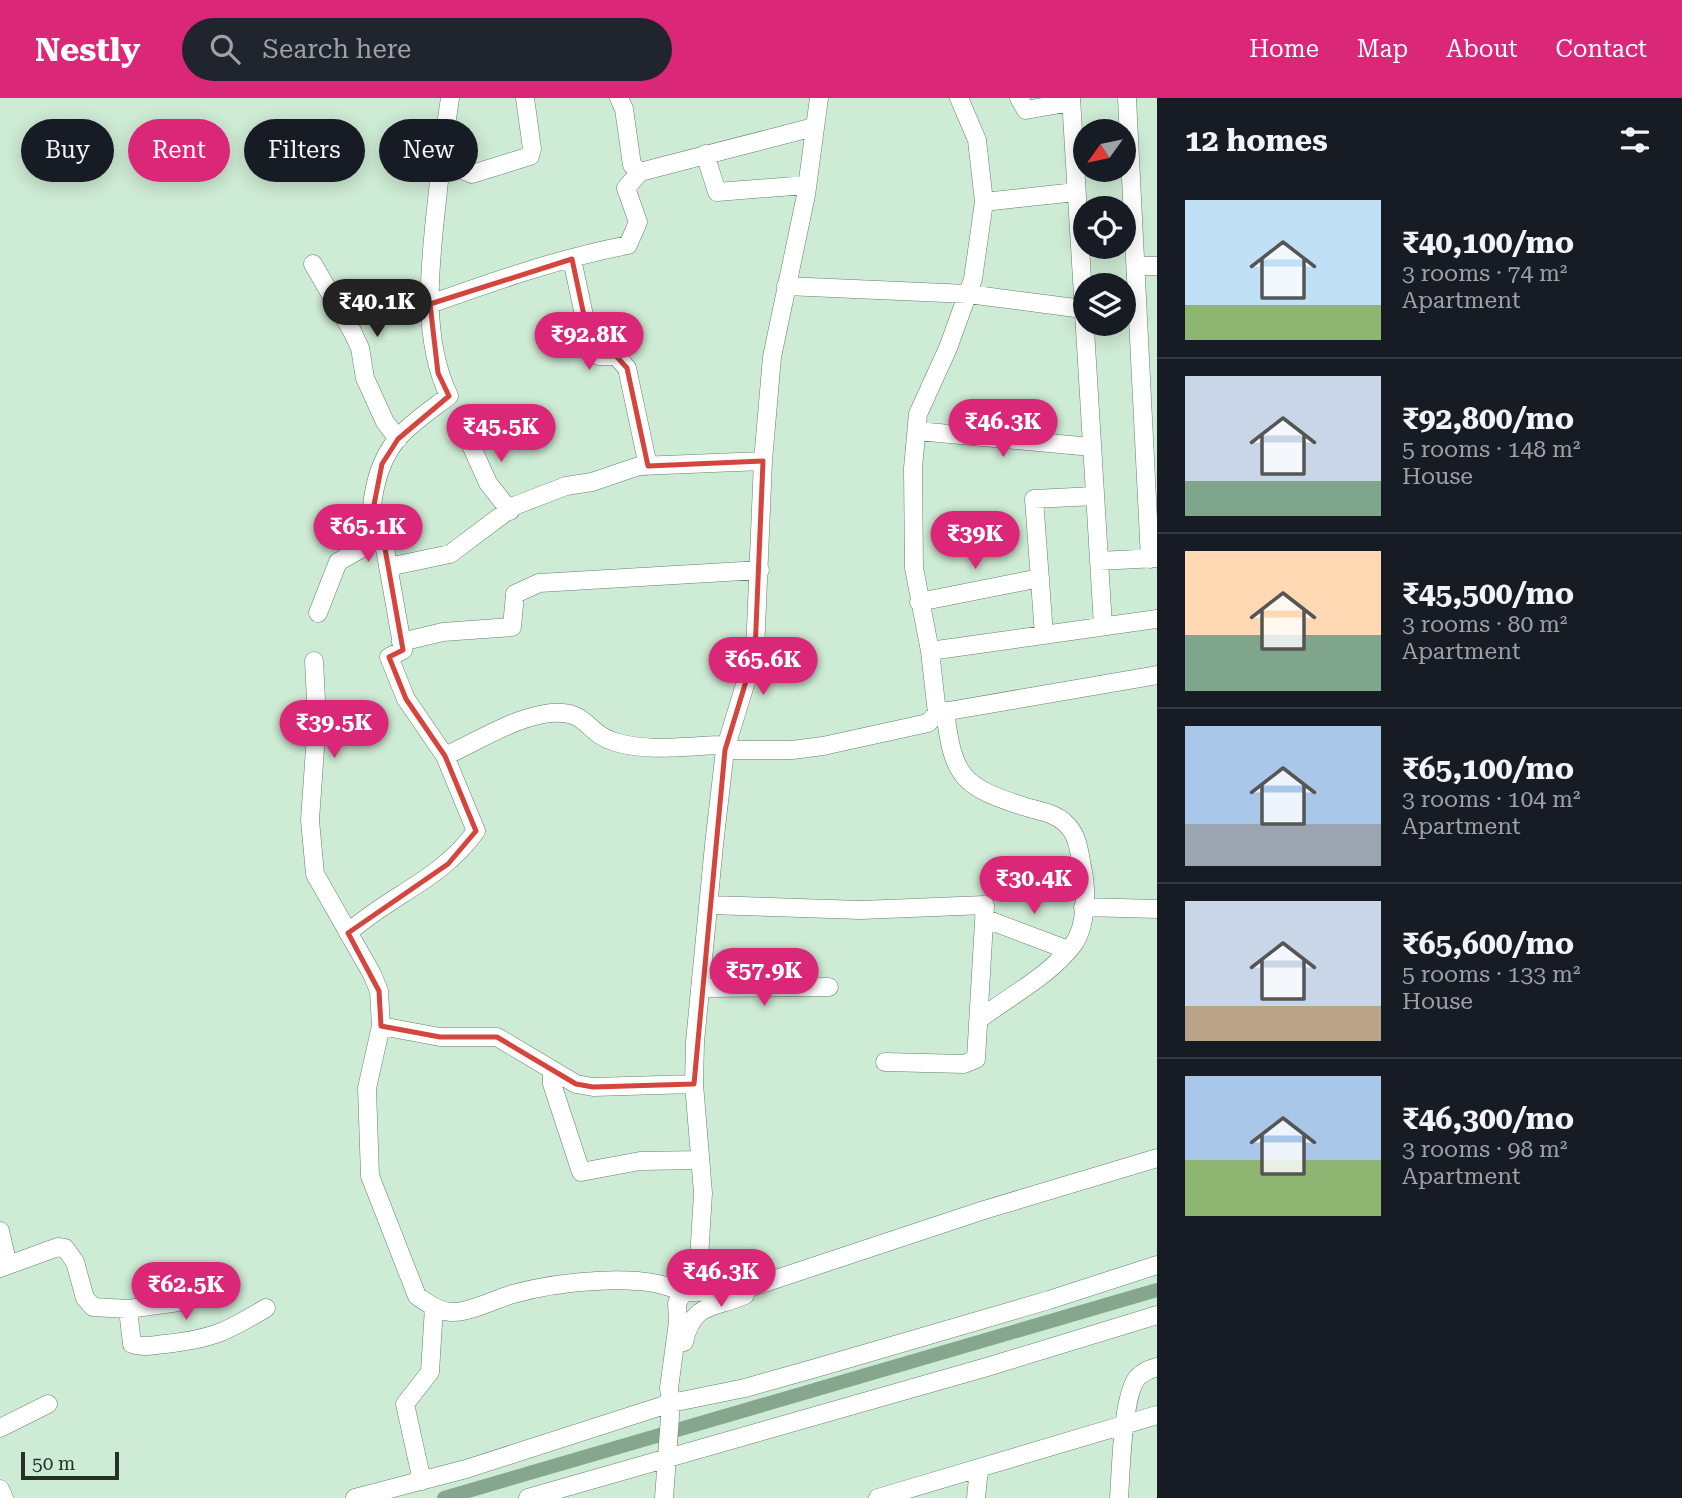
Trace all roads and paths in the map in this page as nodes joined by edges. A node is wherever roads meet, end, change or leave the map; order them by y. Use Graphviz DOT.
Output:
graph roads {
  1 [pos="450,98"];
  2 [pos="525,98"];
  3 [pos="619,98"];
  4 [pos="819,98"];
  5 [pos="959,98"];
  6 [pos="1019,98"];
  7 [pos="1127,98"];
  8 [pos="1071,100"];
  9 [pos="447,119"];
  10 [pos="814,127"];
  11 [pos="705,154"];
  12 [pos="640,172"];
  13 [pos="478,173"];
  14 [pos="439,182"];
  15 [pos="807,184"];
  16 [pos="1076,192"];
  17 [pos="984,202"];
  18 [pos="572,260"];
  19 [pos="313,264"];
  20 [pos="1136,266"];
  21 [pos="1157,266"];
  22 [pos="1081,273"];
  23 [pos="786,286"];
  24 [pos="968,294"];
  25 [pos="430,304"];
  26 [pos="1073,308"];
  27 [pos="1085,336"];
  28 [pos="917,432"];
  29 [pos="466,434"];
  30 [pos="398,439"];
  31 [pos="1092,447"];
  32 [pos="763,461"];
  33 [pos="648,466"];
  34 [pos="1095,496"];
  35 [pos="510,511"];
  36 [pos="373,542"];
  37 [pos="1154,559"];
  38 [pos="1099,561"];
  39 [pos="388,567"];
  40 [pos="760,570"];
  41 [pos="1040,578"];
  42 [pos="919,602"];
  43 [pos="318,612"];
  44 [pos="1157,619"];
  45 [pos="1103,626"];
  46 [pos="1044,635"];
  47 [pos="401,642"];
  48 [pos="930,651"];
  49 [pos="314,661"];
  50 [pos="1157,675"];
  51 [pos="535,701"];
  52 [pos="941,712"];
  53 [pos="550,714"];
  54 [pos="726,748"];
  55 [pos="446,756"];
  56 [pos="709,905"];
  57 [pos="1083,907"];
  58 [pos="1157,909"];
  59 [pos="986,919"];
  60 [pos="348,933"];
  61 [pos="1068,950"];
  62 [pos="829,987"];
  63 [pos="700,988"];
  64 [pos="981,1018"];
  65 [pos="382,1026"];
  66 [pos="885,1062"];
  67 [pos="552,1070"];
  68 [pos="694,1084"];
  69 [pos="1157,1158"];
  70 [pos="701,1160"];
  71 [pos="0,1231"];
  72 [pos="1157,1265"];
  73 [pos="4,1267"];
  74 [pos="752,1287"];
  75 [pos="691,1291"];
  76 [pos="179,1302"];
  77 [pos="433,1307"];
  78 [pos="128,1309"];
  79 [pos="702,1309"];
  80 [pos="257,1314"];
  81 [pos="1157,1315"];
  82 [pos="1157,1367"];
  83 [pos="48,1404"];
  84 [pos="671,1409"];
  85 [pos="1157,1415"];
  86 [pos="1124,1426"];
  87 [pos="0,1428"];
  88 [pos="668,1452"];
  89 [pos="979,1468"];
  90 [pos="422,1481"];
  91 [pos="0,1489"];
  92 [pos="4,1498"];
  93 [pos="355,1498"];
  94 [pos="528,1498"];
  95 [pos="664,1498"];
  96 [pos="878,1498"];
  97 [pos="976,1498"];
  98 [pos="1119,1498"];
  1 -- 9 [label="street"];
  2 -- 13 [label="street"];
  3 -- 12 [label="street"];
  4 -- 10 [label="street"];
  5 -- 17 [label="street"];
  6 -- 8 [label="street"];
  7 -- 20 [label="street"];
  8 -- 16 [label="street"];
  10 -- 11 [label="street"];
  10 -- 15 [label="street"];
  11 -- 12 [label="street"];
  11 -- 15 [label="street"];
  12 -- 18 [label="street"];
  14 -- 25 [label="street"];
  15 -- 23 [label="street"];
  16 -- 17 [label="street"];
  16 -- 22 [label="street"];
  17 -- 24 [label="street"];
  18 -- 25 [label="street"];
  18 -- 33 [label="street"];
  19 -- 30 [label="street"];
  20 -- 21 [label="street"];
  20 -- 37 [label="street"];
  23 -- 24 [label="street"];
  23 -- 32 [label="street"];
  24 -- 26 [label="street"];
  24 -- 28 [label="street"];
  25 -- 30 [label="street"];
  27 -- 31 [label="street"];
  28 -- 31 [label="street"];
  28 -- 42 [label="street"];
  29 -- 35 [label="street"];
  30 -- 36 [label="street"];
  31 -- 34 [label="street"];
  32 -- 33 [label="street"];
  32 -- 40 [label="street"];
  33 -- 35 [label="street"];
  34 -- 38 [label="street"];
  34 -- 41 [label="street"];
  35 -- 39 [label="street"];
  36 -- 39 [label="street"];
  36 -- 43 [label="street"];
  37 -- 38 [label="street"];
  38 -- 45 [label="street"];
  39 -- 47 [label="street"];
  40 -- 47 [label="street"];
  40 -- 54 [label="street"];
  41 -- 42 [label="street"];
  41 -- 46 [label="street"];
  42 -- 48 [label="street"];
  44 -- 45 [label="street"];
  45 -- 46 [label="street"];
  46 -- 48 [label="street"];
  47 -- 55 [label="street"];
  48 -- 52 [label="street"];
  49 -- 60 [label="street"];
  50 -- 52 [label="street"];
  51 -- 53 [label="street"];
  52 -- 54 [label="street"];
  52 -- 57 [label="street"];
  53 -- 54 [label="street"];
  53 -- 55 [label="street"];
  54 -- 56 [label="street"];
  55 -- 60 [label="street"];
  56 -- 59 [label="street"];
  56 -- 63 [label="street"];
  57 -- 58 [label="street"];
  57 -- 61 [label="street"];
  59 -- 61 [label="street"];
  59 -- 64 [label="street"];
  60 -- 65 [label="street"];
  61 -- 64 [label="street"];
  62 -- 63 [label="street"];
  63 -- 68 [label="street"];
  64 -- 66 [label="street"];
  65 -- 67 [label="street"];
  65 -- 77 [label="street"];
  67 -- 68 [label="street"];
  67 -- 70 [label="street"];
  68 -- 70 [label="street"];
  69 -- 74 [label="street"];
  70 -- 75 [label="street"];
  71 -- 73 [label="street"];
  72 -- 84 [label="street"];
  73 -- 78 [label="street"];
  74 -- 75 [label="street"];
  74 -- 79 [label="street"];
  75 -- 77 [label="street"];
  75 -- 79 [label="street"];
  75 -- 84 [label="street"];
  76 -- 78 [label="street"];
  77 -- 90 [label="street"];
  78 -- 80 [label="street"];
  79 -- 84 [label="street"];
  81 -- 88 [label="street"];
  82 -- 86 [label="street"];
  83 -- 87 [label="street"];
  84 -- 88 [label="street"];
  84 -- 90 [label="street"];
  85 -- 86 [label="street"];
  86 -- 89 [label="street"];
  86 -- 98 [label="street"];
  88 -- 94 [label="street"];
  88 -- 95 [label="street"];
  89 -- 96 [label="street"];
  89 -- 97 [label="street"];
  90 -- 93 [label="street"];
  91 -- 92 [label="street"];
}
